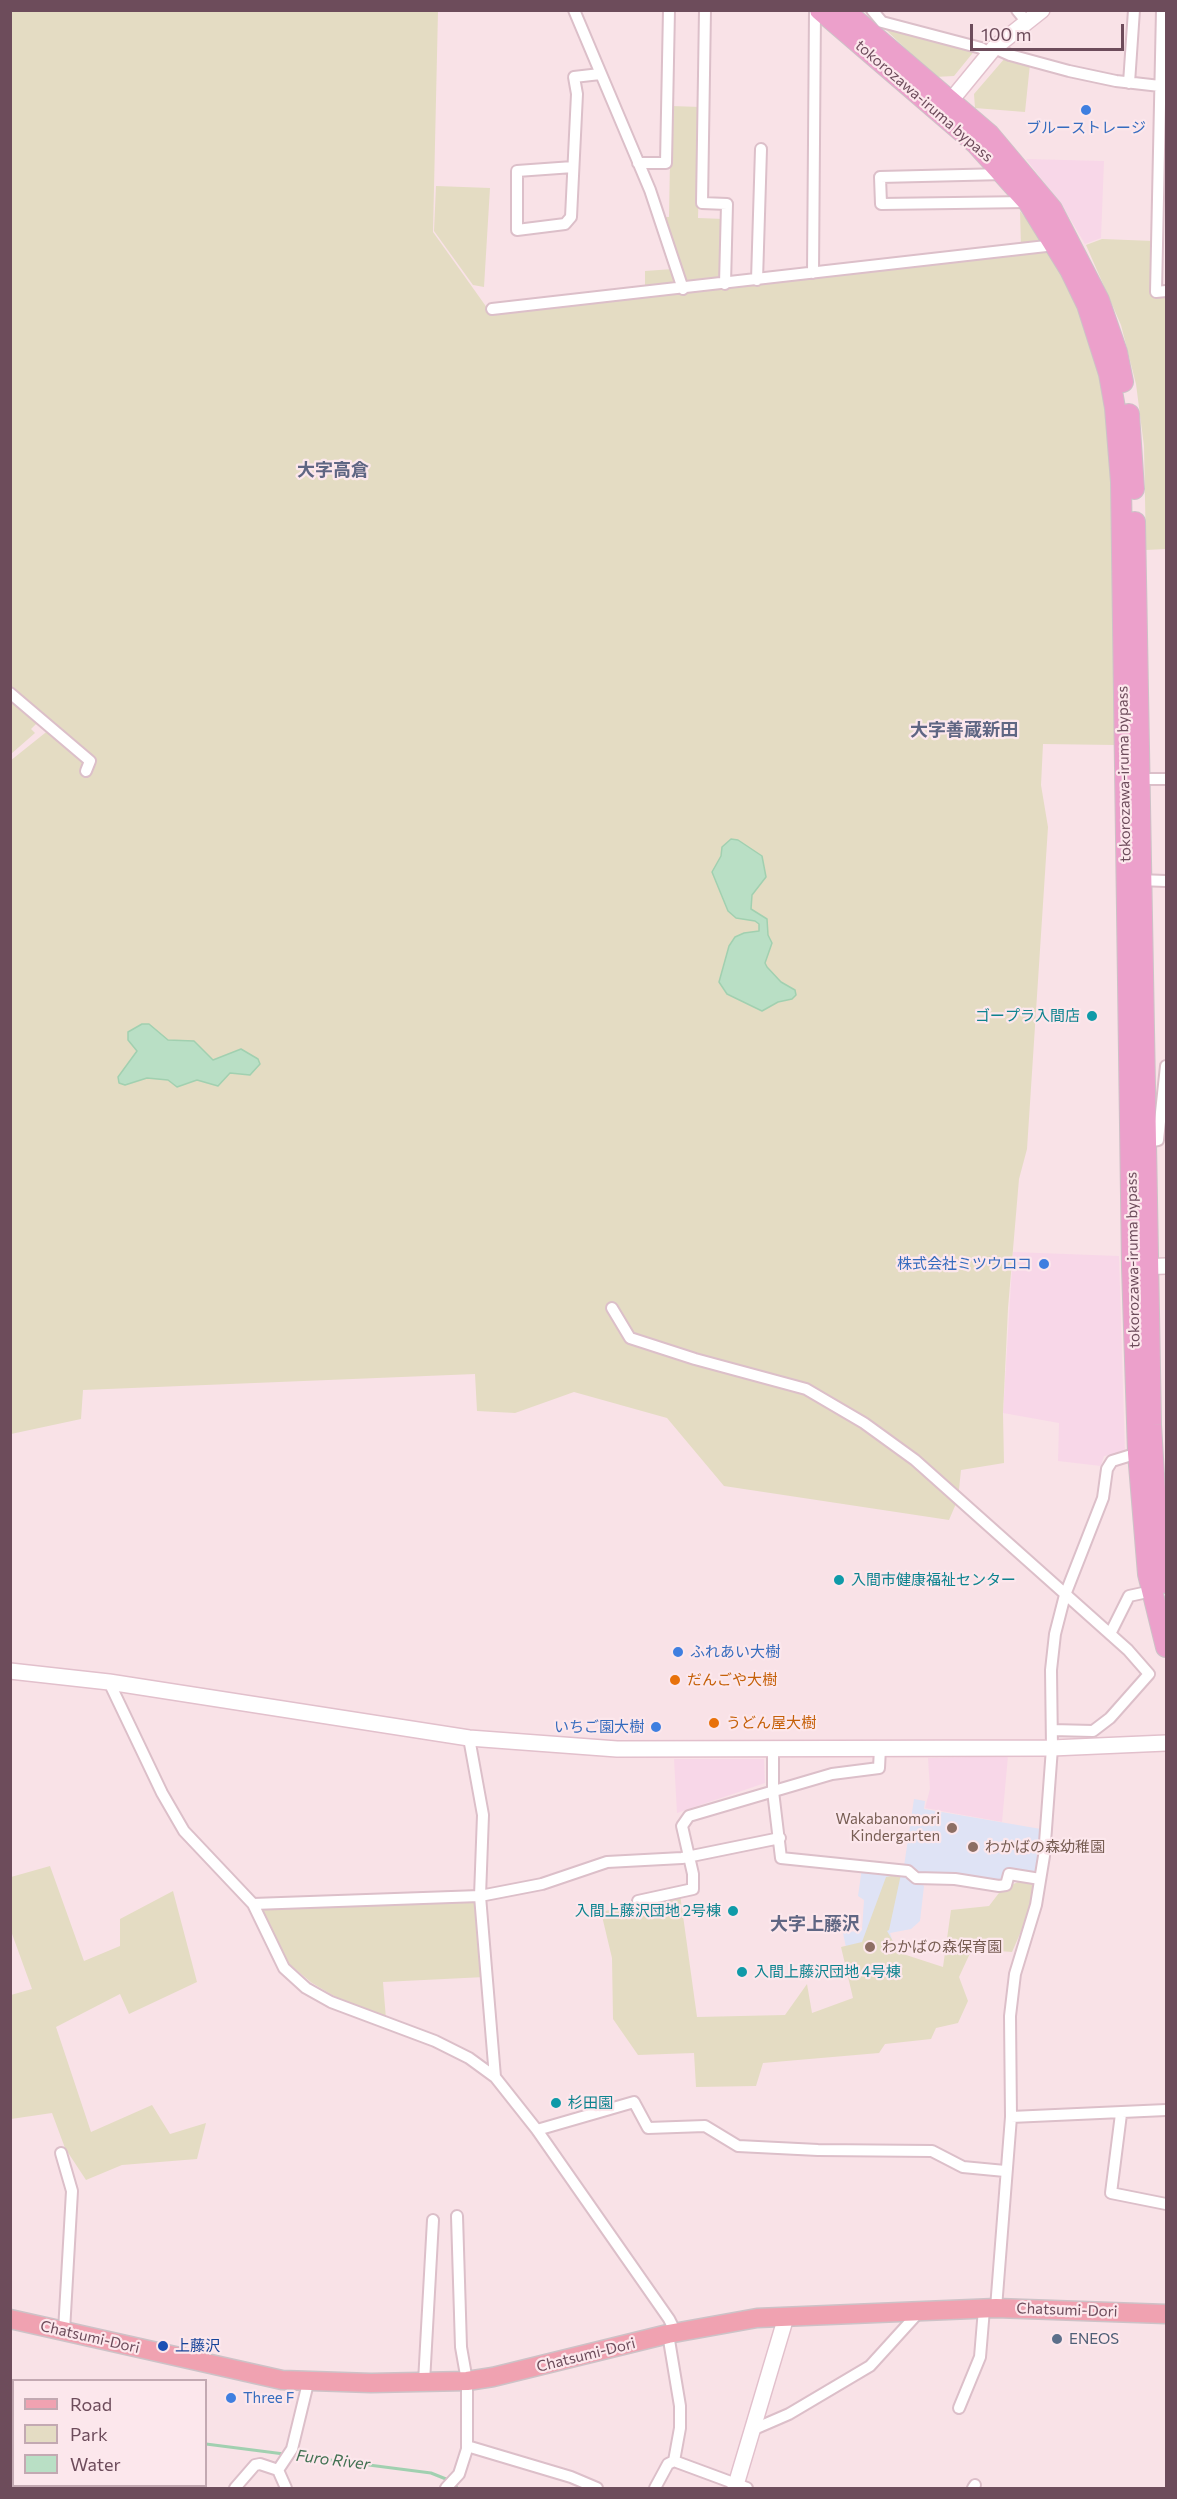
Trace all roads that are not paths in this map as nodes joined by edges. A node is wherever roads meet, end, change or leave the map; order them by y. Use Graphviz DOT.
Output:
graph roads {
  1 [pos="574,10"];
  2 [pos="669,10"];
  3 [pos="705,10"];
  4 [pos="872,10"];
  5 [pos="1042,10"];
  6 [pos="1134,10"];
  7 [pos="1162,10"];
  8 [pos="814,12"];
  9 [pos="850,13"];
  10 [pos="1022,16"];
  11 [pos="992,50"];
  12 [pos="600,74"];
  13 [pos="1129,83"];
  14 [pos="1160,86"];
  15 [pos="946,107"];
  16 [pos="761,149"];
  17 [pos="638,163"];
  18 [pos="573,167"];
  19 [pos="1005,174"];
  20 [pos="1028,202"];
  21 [pos="1162,215"];
  22 [pos="1056,246"];
  23 [pos="813,273"];
  24 [pos="757,280"];
  25 [pos="725,284"];
  26 [pos="683,289"];
  27 [pos="1167,291"];
  28 [pos="492,309"];
  29 [pos="10,693"];
  30 [pos="86,771"];
  31 [pos="1140,779"];
  32 [pos="1167,779"];
  33 [pos="1134,881"];
  34 [pos="1167,881"];
  35 [pos="1167,1066"];
  36 [pos="1147,1142"];
  37 [pos="1149,1266"];
  38 [pos="612,1308"];
  39 [pos="1138,1453"];
  40 [pos="1160,1587"];
  41 [pos="1065,1595"];
  42 [pos="1110,1634"];
  43 [pos="1167,1647"];
  44 [pos="10,1671"];
  45 [pos="109,1682"];
  46 [pos="1052,1730"];
  47 [pos="469,1738"];
  48 [pos="1167,1743"];
  49 [pos="880,1748"];
  50 [pos="1052,1748"];
  51 [pos="773,1749"];
  52 [pos="772,1791"];
  53 [pos="780,1838"];
  54 [pos="688,1857"];
  55 [pos="1040,1879"];
  56 [pos="480,1896"];
  57 [pos="638,1901"];
  58 [pos="253,1904"];
  59 [pos="495,2077"];
  60 [pos="1167,2110"];
  61 [pos="1121,2114"];
  62 [pos="1011,2116"];
  63 [pos="537,2130"];
  64 [pos="62,2153"];
  65 [pos="1005,2171"];
  66 [pos="1166,2201"];
  67 [pos="458,2216"];
  68 [pos="433,2220"];
  69 [pos="990,2309"];
  70 [pos="920,2311"];
  71 [pos="1167,2314"];
  72 [pos="786,2317"];
  73 [pos="10,2319"];
  74 [pos="64,2331"];
  75 [pos="672,2333"];
  76 [pos="467,2381"];
  77 [pos="424,2382"];
  78 [pos="308,2383"];
  79 [pos="959,2408"];
  80 [pos="752,2430"];
  81 [pos="467,2446"];
  82 [pos="674,2461"];
  83 [pos="278,2470"];
  84 [pos="739,2487"];
  85 [pos="235,2488"];
  86 [pos="285,2488"];
  87 [pos="446,2488"];
  88 [pos="597,2488"];
  89 [pos="655,2488"];
  1 -- 12 [label="street"];
  2 -- 17 [label="street"];
  3 -- 25 [label="street"];
  4 -- 11 [label="street"];
  5 -- 10 [label="street"];
  6 -- 13 [label="street"];
  7 -- 14 [label="street"];
  8 -- 15 [label="highway, tokorozawa-iruma bypass"];
  8 -- 23 [label="street"];
  9 -- 15 [label="highway, tokorozawa-iruma bypass"];
  10 -- 11 [label="street"];
  11 -- 13 [label="street"];
  11 -- 15 [label="street"];
  12 -- 17 [label="street"];
  12 -- 18 [label="street"];
  13 -- 14 [label="street"];
  14 -- 21 [label="street"];
  15 -- 19 [label="highway, tokorozawa-iruma bypass"];
  15 -- 31 [label="highway, tokorozawa-iruma bypass"];
  16 -- 24 [label="street"];
  17 -- 26 [label="street"];
  18 -- 18 [label="street"];
  19 -- 20 [label="highway, tokorozawa-iruma bypass"];
  19 -- 20 [label="street"];
  20 -- 22 [label="highway, tokorozawa-iruma bypass"];
  21 -- 27 [label="street"];
  22 -- 23 [label="street"];
  22 -- 33 [label="highway, tokorozawa-iruma bypass"];
  23 -- 24 [label="street"];
  24 -- 25 [label="street"];
  25 -- 26 [label="street"];
  26 -- 28 [label="street"];
  29 -- 30 [label="street"];
  31 -- 32 [label="street"];
  31 -- 33 [label="highway, tokorozawa-iruma bypass"];
  33 -- 34 [label="street"];
  33 -- 36 [label="highway, tokorozawa-iruma bypass"];
  33 -- 37 [label="highway, tokorozawa-iruma bypass"];
  35 -- 36 [label="street"];
  36 -- 37 [label="highway, tokorozawa-iruma bypass"];
  37 -- 39 [label="highway, tokorozawa-iruma bypass"];
  37 -- 40 [label="highway, tokorozawa-iruma bypass"];
  38 -- 41 [label="street"];
  39 -- 40 [label="highway, tokorozawa-iruma bypass"];
  39 -- 41 [label="street"];
  40 -- 42 [label="street"];
  40 -- 43 [label="highway, tokorozawa-iruma bypass"];
  41 -- 42 [label="street"];
  41 -- 46 [label="street"];
  42 -- 46 [label="street"];
  44 -- 45 [label="street"];
  45 -- 47 [label="street"];
  45 -- 58 [label="street"];
  46 -- 50 [label="street"];
  47 -- 51 [label="street"];
  47 -- 56 [label="street"];
  48 -- 50 [label="street"];
  49 -- 50 [label="street"];
  49 -- 51 [label="street"];
  49 -- 52 [label="street"];
  50 -- 55 [label="street"];
  51 -- 52 [label="street"];
  52 -- 53 [label="street"];
  52 -- 54 [label="street"];
  53 -- 54 [label="street"];
  53 -- 55 [label="street"];
  54 -- 56 [label="street"];
  54 -- 57 [label="street"];
  55 -- 62 [label="street"];
  56 -- 58 [label="street"];
  56 -- 59 [label="street"];
  58 -- 59 [label="street"];
  59 -- 63 [label="street"];
  60 -- 61 [label="street"];
  61 -- 62 [label="street"];
  61 -- 66 [label="street"];
  62 -- 65 [label="street"];
  63 -- 65 [label="street"];
  63 -- 75 [label="street"];
  64 -- 74 [label="street"];
  65 -- 69 [label="street"];
  67 -- 76 [label="street"];
  68 -- 77 [label="street"];
  69 -- 70 [label="main road, Chatsumi-Dori"];
  69 -- 71 [label="main road, Chatsumi-Dori"];
  69 -- 79 [label="street"];
  70 -- 72 [label="main road, Chatsumi-Dori"];
  70 -- 80 [label="street"];
  72 -- 75 [label="main road, Chatsumi-Dori"];
  72 -- 80 [label="street"];
  73 -- 74 [label="main road, Chatsumi-Dori"];
  74 -- 78 [label="main road, Chatsumi-Dori"];
  75 -- 76 [label="main road, Chatsumi-Dori"];
  75 -- 82 [label="street"];
  76 -- 77 [label="main road, Chatsumi-Dori"];
  76 -- 81 [label="street"];
  77 -- 78 [label="main road, Chatsumi-Dori"];
  78 -- 83 [label="street"];
  80 -- 84 [label="street"];
  81 -- 87 [label="street"];
  81 -- 88 [label="street"];
  82 -- 84 [label="street"];
  82 -- 89 [label="street"];
  83 -- 85 [label="street"];
  83 -- 86 [label="street"];
}
